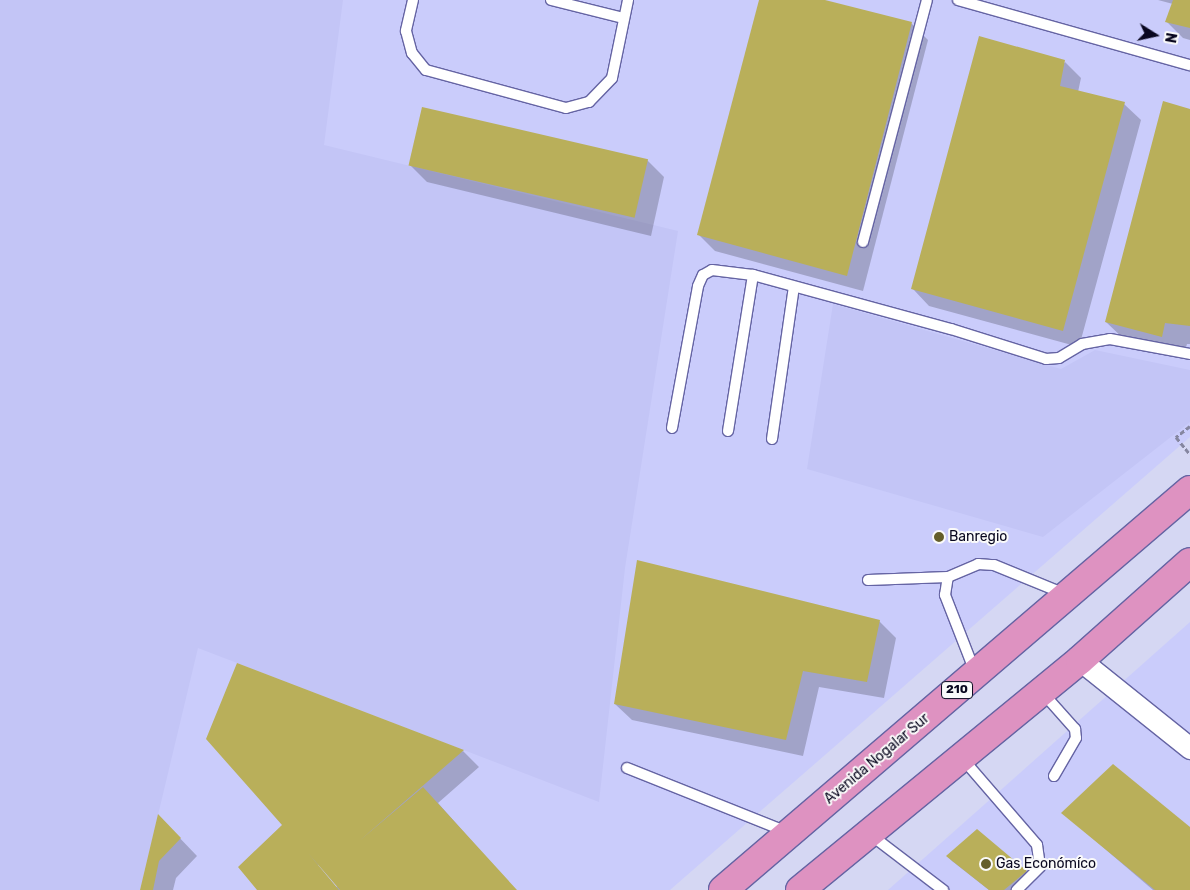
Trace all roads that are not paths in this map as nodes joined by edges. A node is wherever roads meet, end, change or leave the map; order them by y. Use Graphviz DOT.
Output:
graph roads {
  1 [pos="413,0"];
  2 [pos="551,0"];
  3 [pos="628,0"];
  4 [pos="927,0"];
  5 [pos="958,0"];
  6 [pos="623,18"];
  7 [pos="1190,65"];
  8 [pos="863,242"];
  9 [pos="752,275"];
  10 [pos="794,287"];
  11 [pos="1190,354"];
  12 [pos="672,428"];
  13 [pos="728,432"];
  14 [pos="772,439"];
  15 [pos="1190,490"];
  16 [pos="1190,562"];
  17 [pos="948,577"];
  18 [pos="868,580"];
  19 [pos="1068,595"];
  20 [pos="1080,660"];
  21 [pos="976,674"];
  22 [pos="1041,692"];
  23 [pos="1190,748"];
  24 [pos="962,757"];
  25 [pos="626,768"];
  26 [pos="1054,776"];
  27 [pos="790,833"];
  28 [pos="869,834"];
  29 [pos="723,890"];
  30 [pos="800,890"];
  31 [pos="944,890"];
  32 [pos="1018,890"];
  1 -- 6 [label="lane"];
  2 -- 6 [label="lane"];
  3 -- 6 [label="lane"];
  4 -- 8 [label="lane"];
  5 -- 7 [label="lane"];
  9 -- 10 [label="lane"];
  9 -- 12 [label="lane"];
  9 -- 13 [label="lane"];
  10 -- 11 [label="lane"];
  10 -- 14 [label="lane"];
  15 -- 19 [label="highway, Avenida Nogalar Sur / 210"];
  16 -- 20 [label="highway"];
  17 -- 18 [label="lane"];
  17 -- 19 [label="lane"];
  17 -- 21 [label="lane"];
  19 -- 21 [label="highway, Avenida Nogalar Sur / 210"];
  20 -- 22 [label="highway"];
  20 -- 23 [label="street"];
  21 -- 27 [label="highway, Avenida Nogalar Sur / 210"];
  22 -- 24 [label="highway"];
  22 -- 26 [label="lane"];
  24 -- 28 [label="highway"];
  24 -- 32 [label="lane"];
  25 -- 27 [label="lane"];
  27 -- 29 [label="highway, Avenida Nogalar Sur / 210"];
  28 -- 30 [label="highway"];
  28 -- 31 [label="lane"];
}
